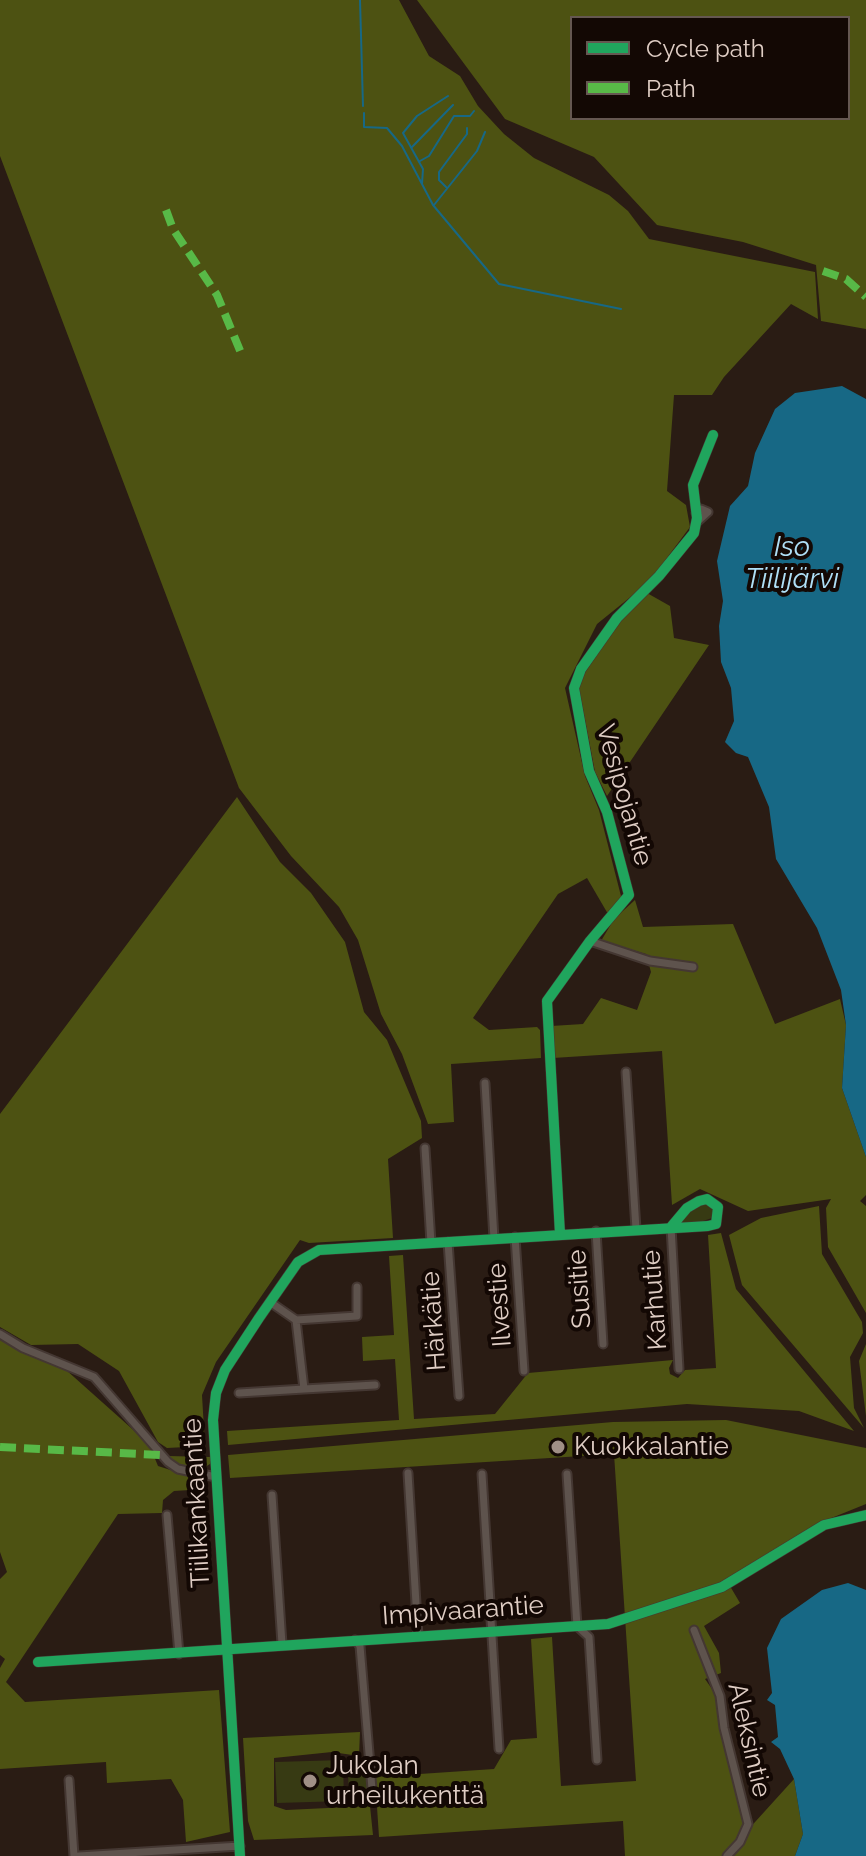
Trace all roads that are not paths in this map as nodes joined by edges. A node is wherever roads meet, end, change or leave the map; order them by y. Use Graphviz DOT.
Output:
graph roads {
  1 [pos="713,435"];
  2 [pos="590,941"];
  3 [pos="693,967"];
  4 [pos="626,1072"];
  5 [pos="485,1083"];
  6 [pos="425,1148"];
  7 [pos="671,1227"];
  8 [pos="636,1229"];
  9 [pos="596,1231"];
  10 [pos="560,1234"];
  11 [pos="515,1237"];
  12 [pos="494,1239"];
  13 [pos="448,1242"];
  14 [pos="431,1243"];
  15 [pos="357,1287"];
  16 [pos="270,1302"];
  17 [pos="296,1320"];
  18 [pos="0,1334"];
  19 [pos="603,1344"];
  20 [pos="679,1369"];
  21 [pos="524,1371"];
  22 [pos="375,1385"];
  23 [pos="304,1389"];
  24 [pos="239,1393"];
  25 [pos="459,1396"];
  26 [pos="408,1473"];
  27 [pos="482,1474"];
  28 [pos="567,1474"];
  29 [pos="216,1477"];
  30 [pos="272,1495"];
  31 [pos="167,1515"];
  32 [pos="866,1515"];
  33 [pos="577,1626"];
  34 [pos="694,1630"];
  35 [pos="492,1634"];
  36 [pos="418,1636"];
  37 [pos="355,1640"];
  38 [pos="282,1644"];
  39 [pos="227,1649"];
  40 [pos="179,1654"];
  41 [pos="38,1662"];
  42 [pos="499,1749"];
  43 [pos="597,1760"];
  44 [pos="69,1780"];
  45 [pos="372,1789"];
  46 [pos="240,1846"];
  47 [pos="181,1853"];
  48 [pos="106,1855"];
  49 [pos="77,1856"];
  50 [pos="240,1856"];
  51 [pos="727,1856"];
  1 -- 2 [label="street, Vesipojantie"];
  2 -- 3 [label="street"];
  2 -- 10 [label="street, Vesipojantie"];
  4 -- 8 [label="street"];
  5 -- 12 [label="street"];
  6 -- 14 [label="street"];
  7 -- 7 [label="street, Tiilikankaantie"];
  7 -- 8 [label="street, Tiilikankaantie"];
  7 -- 20 [label="street, Karhutie"];
  8 -- 9 [label="street, Tiilikankaantie"];
  9 -- 10 [label="street, Tiilikankaantie"];
  9 -- 19 [label="street, Susitie"];
  10 -- 11 [label="street, Tiilikankaantie"];
  11 -- 12 [label="street, Tiilikankaantie"];
  11 -- 21 [label="street, Ilvestie"];
  12 -- 13 [label="street, Tiilikankaantie"];
  13 -- 14 [label="street, Tiilikankaantie"];
  13 -- 25 [label="street, Härkätie"];
  14 -- 16 [label="street, Tiilikankaantie"];
  15 -- 17 [label="street"];
  16 -- 17 [label="street"];
  16 -- 29 [label="street, Tiilikankaantie"];
  17 -- 23 [label="street"];
  18 -- 29 [label="street"];
  22 -- 23 [label="street"];
  23 -- 24 [label="street"];
  26 -- 36 [label="street"];
  27 -- 35 [label="street"];
  28 -- 33 [label="street"];
  29 -- 39 [label="street, Tiilikankaantie"];
  30 -- 38 [label="street"];
  31 -- 40 [label="street"];
  32 -- 33 [label="street, Impivaarantie"];
  33 -- 35 [label="street, Impivaarantie"];
  33 -- 43 [label="street"];
  34 -- 51 [label="street, Aleksintie"];
  35 -- 36 [label="street, Impivaarantie"];
  35 -- 42 [label="street"];
  36 -- 37 [label="street, Impivaarantie"];
  37 -- 38 [label="street, Impivaarantie"];
  37 -- 45 [label="street"];
  38 -- 39 [label="street, Impivaarantie"];
  39 -- 40 [label="street, Impivaarantie"];
  39 -- 46 [label="street, Tiilikankaantie"];
  40 -- 41 [label="street, Impivaarantie"];
  44 -- 49 [label="street"];
  46 -- 47 [label="street"];
  46 -- 50 [label="street, Tiilikankaantie"];
  47 -- 48 [label="street"];
  48 -- 49 [label="street"];
}
